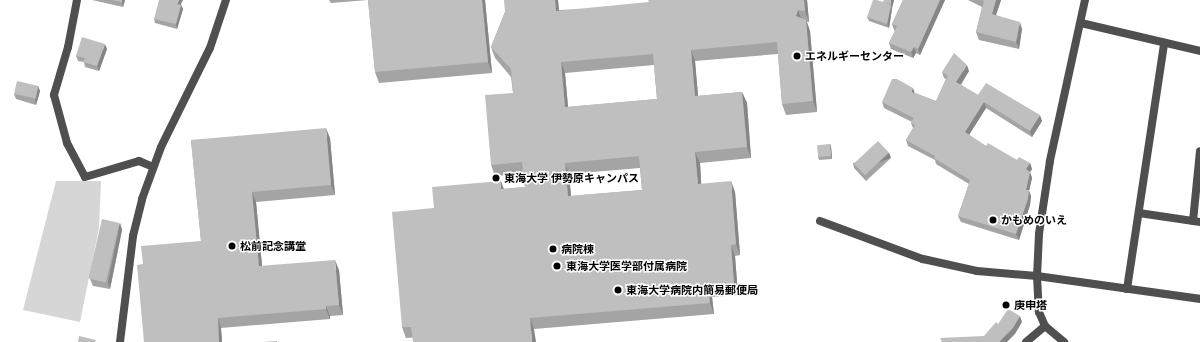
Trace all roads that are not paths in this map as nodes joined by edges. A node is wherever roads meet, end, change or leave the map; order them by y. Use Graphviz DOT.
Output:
graph roads {
  1 [pos="77,0"];
  2 [pos="226,0"];
  3 [pos="1085,0"];
  4 [pos="1081,23"];
  5 [pos="1164,43"];
  6 [pos="1200,51"];
  7 [pos="1200,150"];
  8 [pos="153,168"];
  9 [pos="1139,214"];
  10 [pos="820,221"];
  11 [pos="1196,222"];
  12 [pos="1037,276"];
  13 [pos="1127,289"];
  14 [pos="1200,299"];
  15 [pos="1045,326"];
  16 [pos="120,342"];
  17 [pos="1026,342"];
  18 [pos="1064,342"];
  1 -- 8 [label="street"];
  2 -- 8 [label="street"];
  3 -- 4 [label="street"];
  4 -- 5 [label="street"];
  4 -- 12 [label="street"];
  5 -- 6 [label="street"];
  5 -- 9 [label="street"];
  7 -- 11 [label="street"];
  8 -- 16 [label="street"];
  9 -- 11 [label="street"];
  9 -- 13 [label="street"];
  10 -- 12 [label="street"];
  12 -- 13 [label="street"];
  12 -- 15 [label="street"];
  13 -- 14 [label="street"];
  15 -- 17 [label="street"];
  15 -- 18 [label="street"];
}
